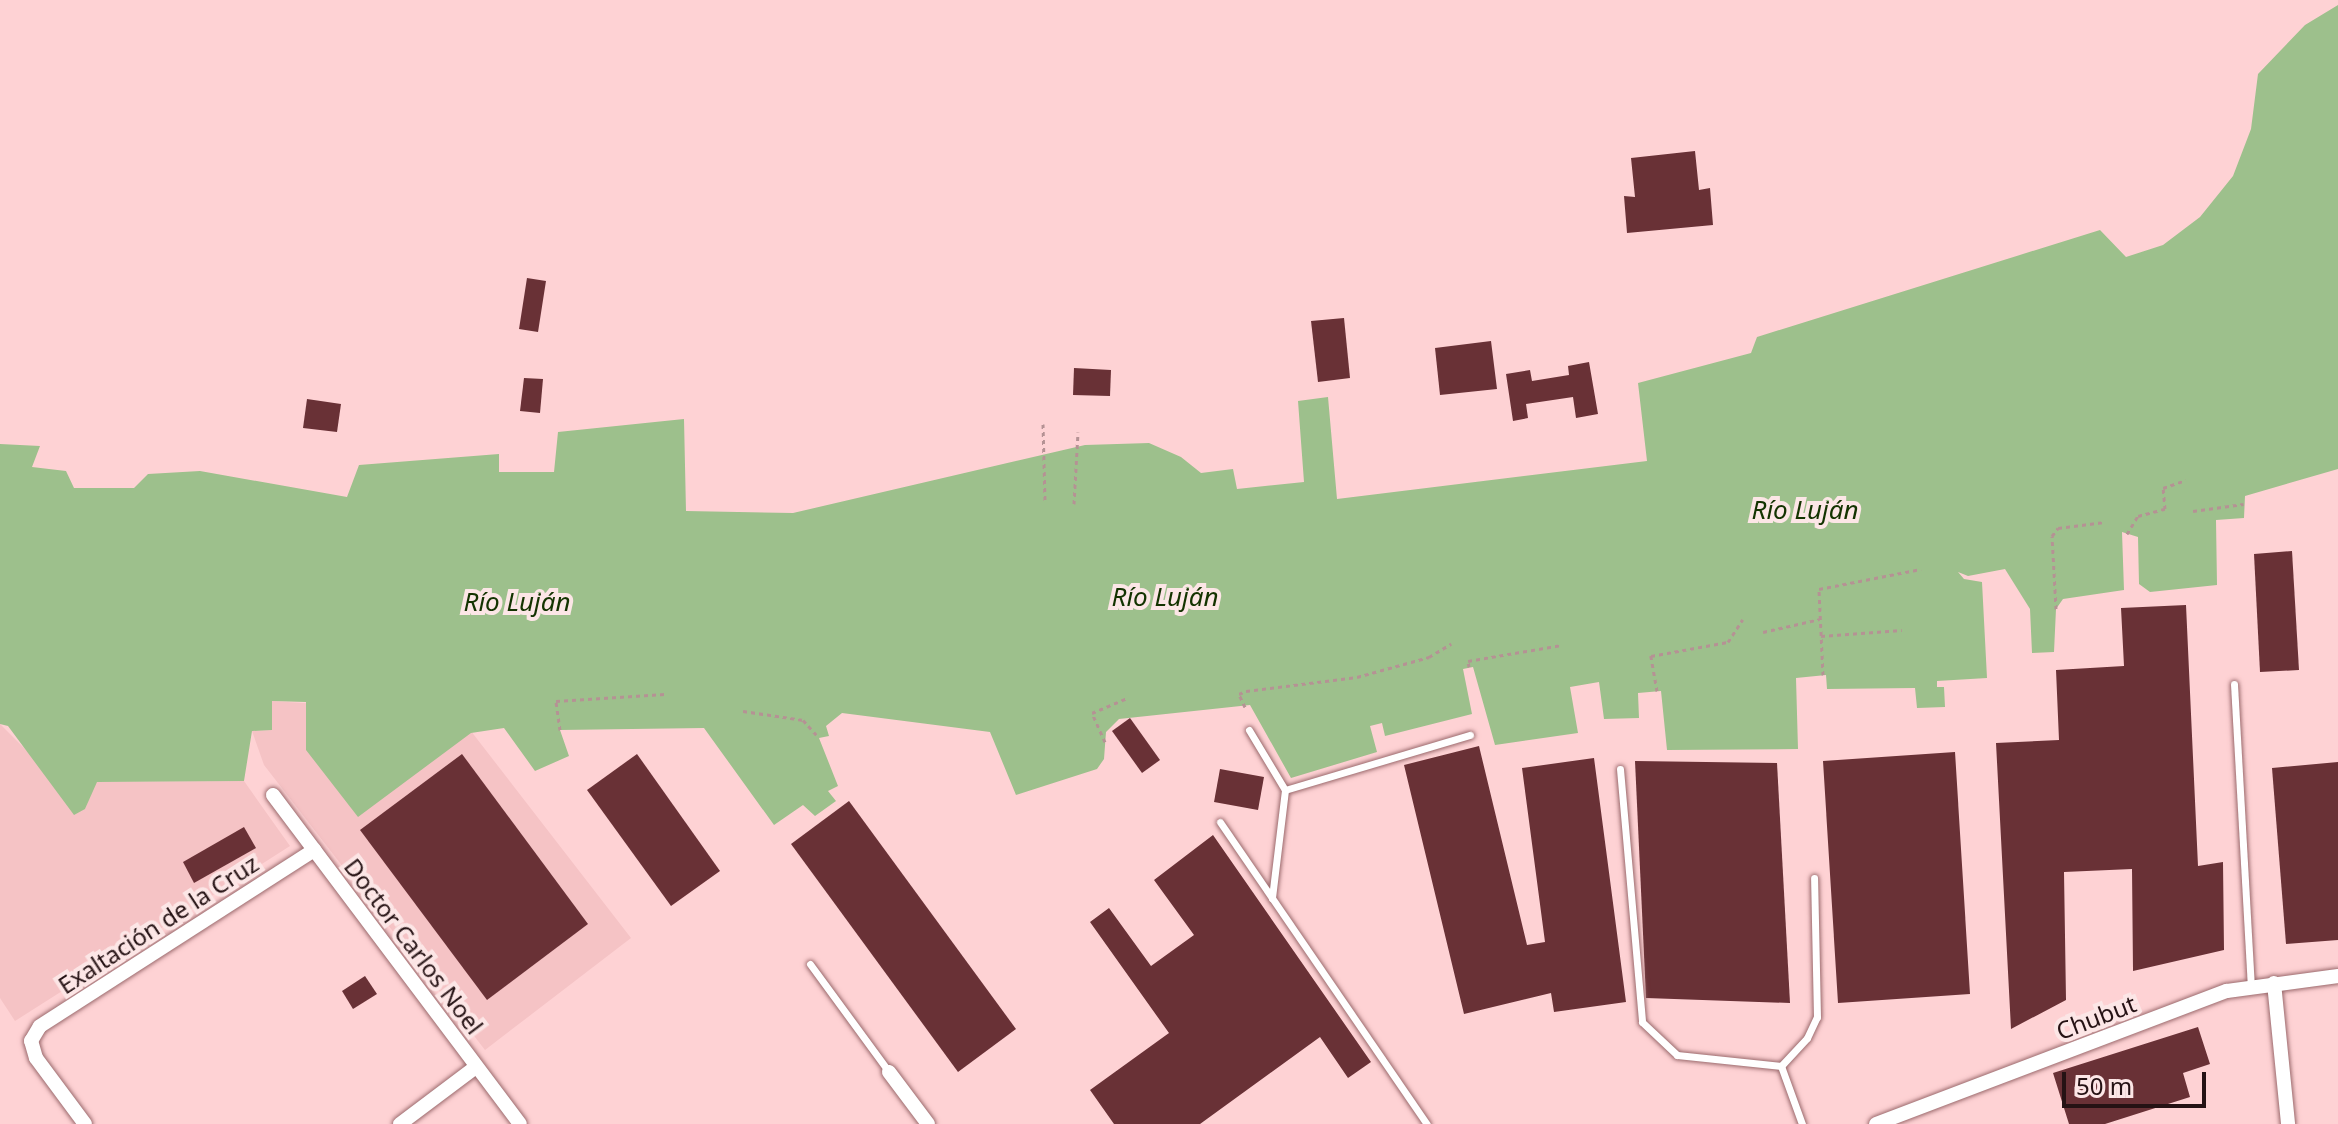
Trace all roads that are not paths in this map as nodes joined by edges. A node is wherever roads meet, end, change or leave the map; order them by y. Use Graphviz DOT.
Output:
graph roads {
  1 [pos="2234,684"];
  2 [pos="1249,730"];
  3 [pos="1470,735"];
  4 [pos="1620,769"];
  5 [pos="1285,790"];
  6 [pos="273,795"];
  7 [pos="1220,822"];
  8 [pos="314,850"];
  9 [pos="1814,878"];
  10 [pos="1272,898"];
  11 [pos="810,964"];
  12 [pos="2338,976"];
  13 [pos="2274,983"];
  14 [pos="2251,987"];
  15 [pos="1781,1066"];
  16 [pos="476,1067"];
  17 [pos="889,1072"];
  18 [pos="85,1124"];
  19 [pos="400,1124"];
  20 [pos="520,1124"];
  21 [pos="928,1124"];
  22 [pos="1427,1124"];
  23 [pos="1802,1124"];
  24 [pos="1876,1124"];
  25 [pos="2288,1124"];
  1 -- 14 [label="lane"];
  2 -- 5 [label="lane"];
  3 -- 5 [label="lane"];
  4 -- 15 [label="lane"];
  5 -- 10 [label="lane"];
  6 -- 8 [label="street, Doctor Carlos Noel"];
  7 -- 10 [label="lane"];
  8 -- 16 [label="street, Doctor Carlos Noel"];
  8 -- 18 [label="street, Exaltación de la Cruz"];
  9 -- 15 [label="lane"];
  10 -- 22 [label="lane"];
  11 -- 17 [label="lane"];
  12 -- 13 [label="street, Chubut"];
  13 -- 14 [label="street, Chubut"];
  13 -- 25 [label="street"];
  14 -- 24 [label="street, Chubut"];
  15 -- 23 [label="lane"];
  16 -- 19 [label="street"];
  16 -- 20 [label="street, Doctor Carlos Noel"];
  17 -- 21 [label="street"];
}
